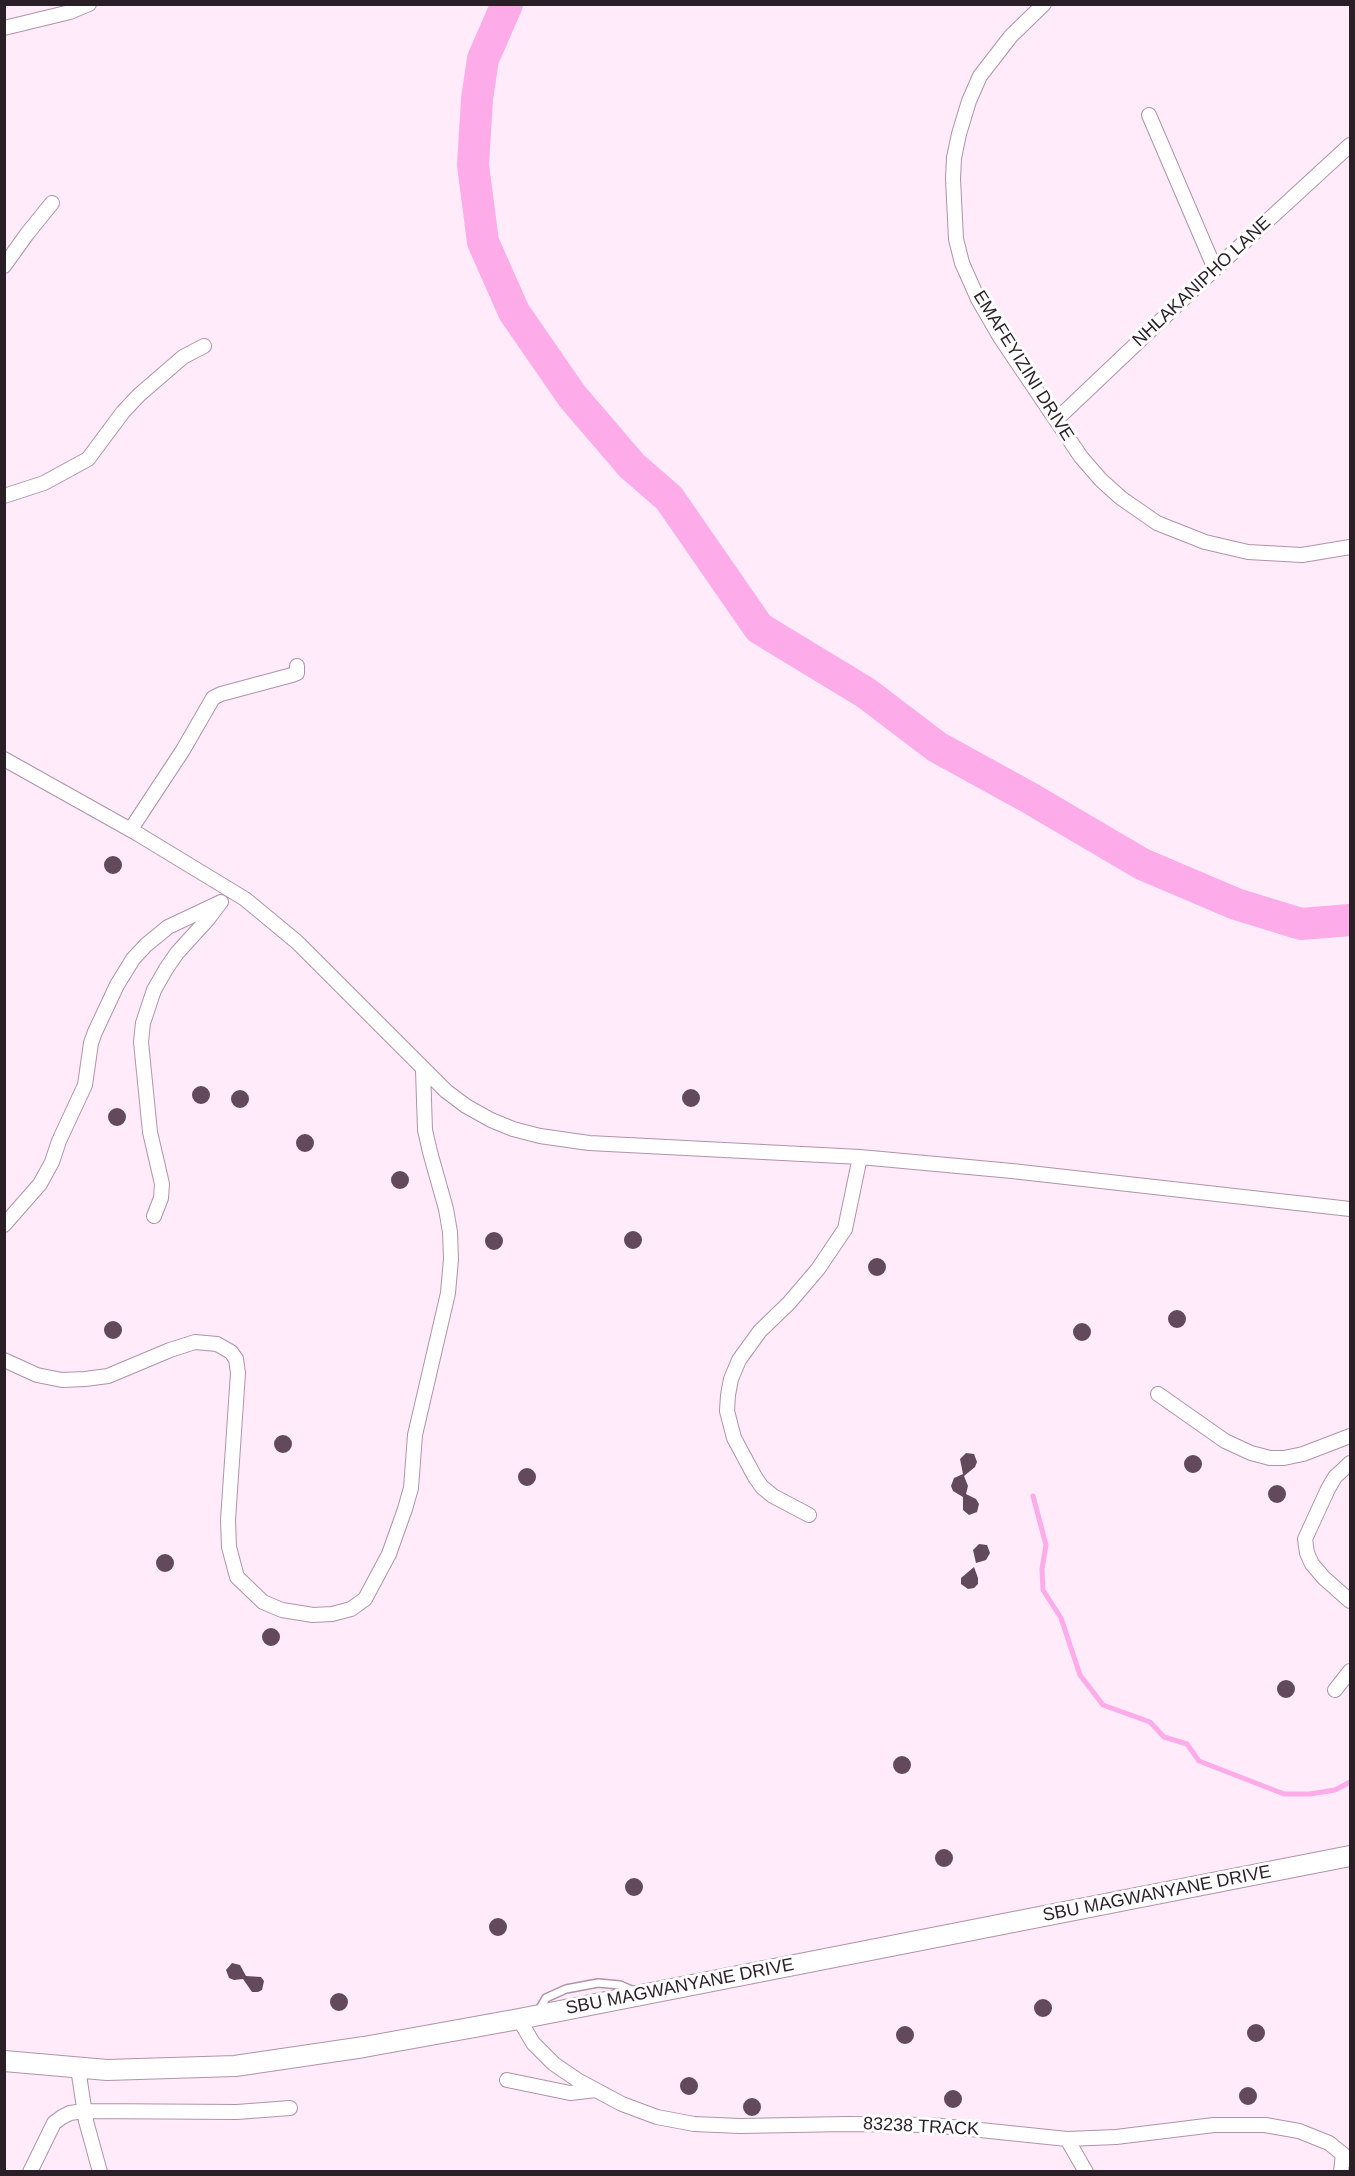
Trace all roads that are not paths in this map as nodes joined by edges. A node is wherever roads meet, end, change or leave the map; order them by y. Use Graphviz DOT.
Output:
graph roads {
  1 [pos="89,4"];
  2 [pos="1044,4"];
  3 [pos="4,28"];
  4 [pos="1149,115"];
  5 [pos="1350,145"];
  6 [pos="52,203"];
  7 [pos="4,266"];
  8 [pos="1215,269"];
  9 [pos="204,345"];
  10 [pos="1056,420"];
  11 [pos="4,496"];
  12 [pos="1350,548"];
  13 [pos="297,666"];
  14 [pos="4,759"];
  15 [pos="131,829"];
  16 [pos="229,888"];
  17 [pos="221,902"];
  18 [pos="423,1070"];
  19 [pos="860,1157"];
  20 [pos="1350,1209"];
  21 [pos="154,1216"];
  22 [pos="4,1225"];
  23 [pos="4,1360"];
  24 [pos="1158,1394"];
  25 [pos="1350,1436"];
  26 [pos="1350,1463"];
  27 [pos="809,1515"];
  28 [pos="1350,1601"];
  29 [pos="1350,1671"];
  30 [pos="1335,1690"];
  31 [pos="1350,1856"];
  32 [pos="528,2017"];
  33 [pos="4,2061"];
  34 [pos="78,2068"];
  35 [pos="507,2080"];
  36 [pos="596,2090"];
  37 [pos="290,2108"];
  38 [pos="84,2111"];
  39 [pos="1067,2139"];
  40 [pos="1346,2157"];
  41 [pos="98,2166"];
  42 [pos="30,2172"];
  43 [pos="108,2172"];
  44 [pos="1086,2172"];
  45 [pos="1341,2172"];
  1 -- 3 [label="street"];
  2 -- 10 [label="street, EMAFEYIZINI DRIVE"];
  4 -- 8 [label="street"];
  5 -- 8 [label="street, NHLAKANIPHO LANE"];
  6 -- 7 [label="street"];
  8 -- 10 [label="street, NHLAKANIPHO LANE"];
  9 -- 11 [label="street"];
  10 -- 12 [label="street, EMAFEYIZINI DRIVE"];
  13 -- 15 [label="street"];
  14 -- 15 [label="street"];
  15 -- 16 [label="street"];
  16 -- 17 [label="street"];
  16 -- 18 [label="street"];
  17 -- 21 [label="street"];
  17 -- 22 [label="street"];
  18 -- 19 [label="street"];
  18 -- 23 [label="street"];
  19 -- 20 [label="street"];
  19 -- 27 [label="street"];
  24 -- 25 [label="street"];
  26 -- 28 [label="street"];
  29 -- 30 [label="street"];
  31 -- 32 [label="main road, SBU MAGWANYANE DRIVE"];
  32 -- 34 [label="main road, SBU MAGWANYANE DRIVE"];
  32 -- 36 [label="street, 83238 TRACK"];
  33 -- 34 [label="main road, SBU MAGWANYANE DRIVE"];
  34 -- 38 [label="street"];
  35 -- 36 [label="street"];
  36 -- 39 [label="street, 83238 TRACK"];
  37 -- 38 [label="street"];
  38 -- 41 [label="street"];
  38 -- 42 [label="street"];
  39 -- 40 [label="street, 83238 TRACK"];
  39 -- 44 [label="street"];
  40 -- 45 [label="street"];
  41 -- 43 [label="street"];
}
